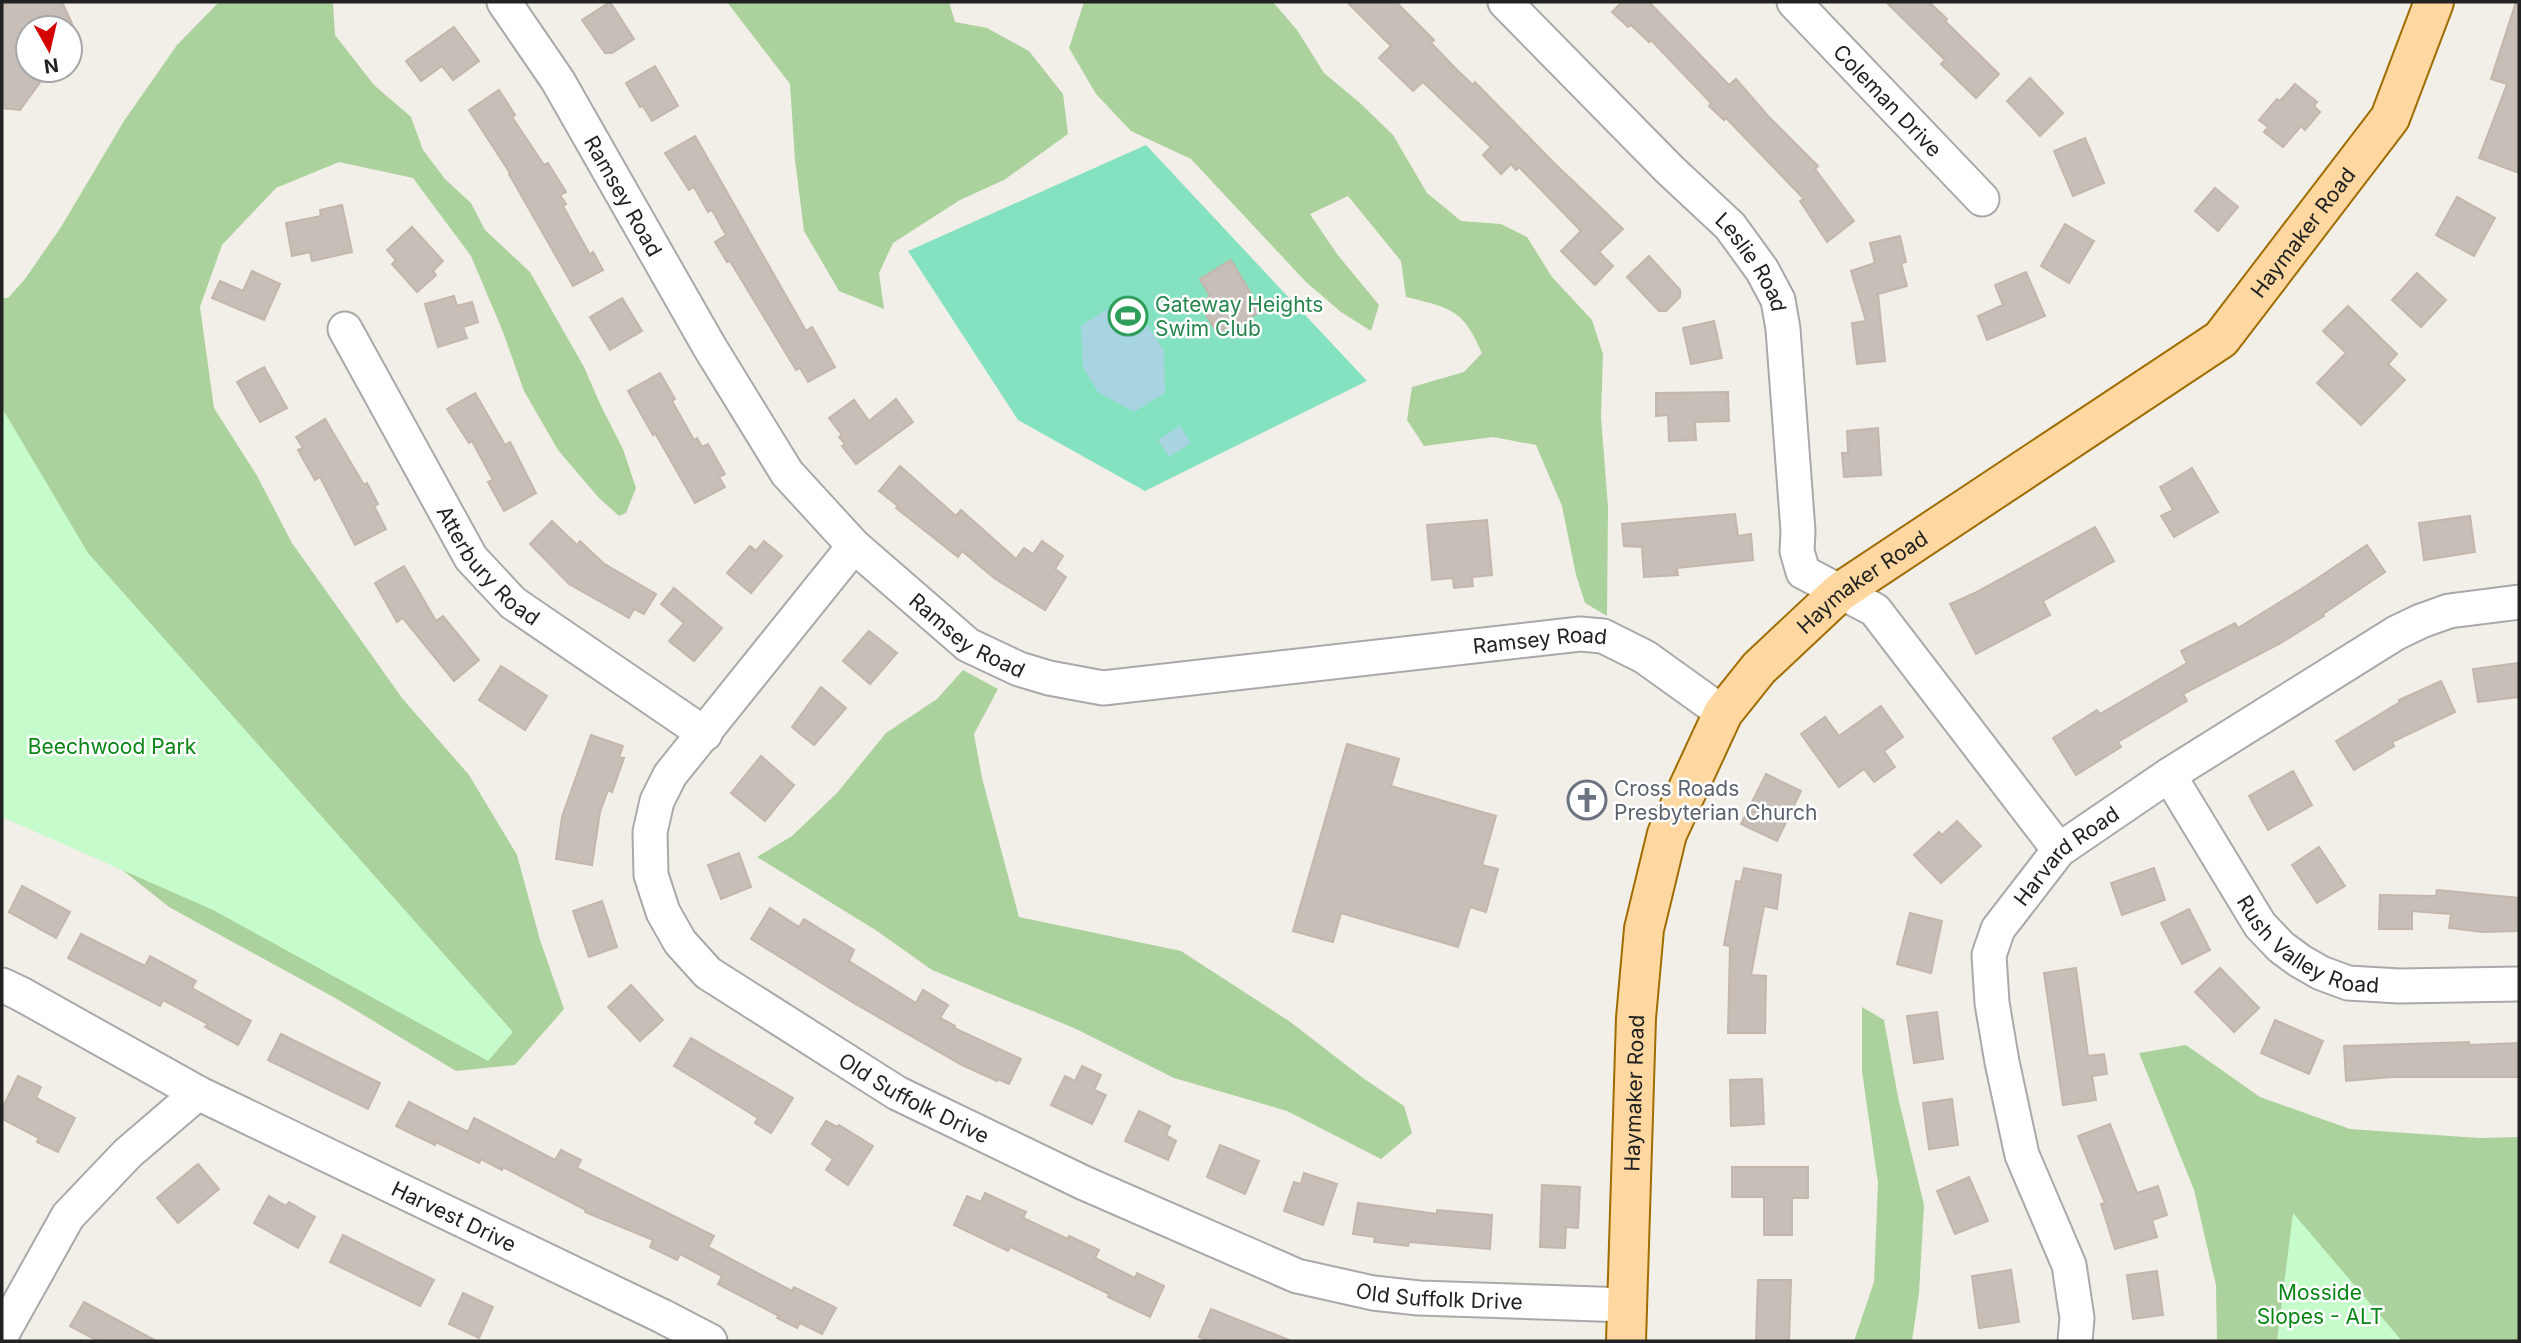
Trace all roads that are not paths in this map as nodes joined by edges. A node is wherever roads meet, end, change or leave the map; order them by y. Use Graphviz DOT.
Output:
graph roads {
  1 [pos="504,2"];
  2 [pos="1505,2"];
  3 [pos="1794,2"];
  4 [pos="2434,2"];
  5 [pos="1983,199"];
  6 [pos="345,329"];
  7 [pos="855,546"];
  8 [pos="1840,592"];
  9 [pos="2519,602"];
  10 [pos="1723,713"];
  11 [pos="705,734"];
  12 [pos="2169,775"];
  13 [pos="2059,850"];
  14 [pos="2519,984"];
  15 [pos="2,985"];
  16 [pos="198,1093"];
  17 [pos="1626,1323"];
  18 [pos="2,1334"];
  19 [pos="710,1341"];
  20 [pos="2075,1341"];
  1 -- 7 [label="street, Ramsey Road"];
  2 -- 8 [label="street, Leslie Road"];
  3 -- 5 [label="street, Coleman Drive"];
  4 -- 8 [label="main road, Haymaker Road"];
  6 -- 11 [label="street, Atterbury Road"];
  7 -- 10 [label="street, Ramsey Road"];
  7 -- 11 [label="street, Old Suffolk Drive"];
  8 -- 10 [label="main road, Haymaker Road"];
  8 -- 13 [label="street"];
  9 -- 12 [label="street, Harvard Road"];
  10 -- 17 [label="main road, Haymaker Road"];
  11 -- 17 [label="street, Old Suffolk Drive"];
  12 -- 13 [label="street, Harvard Road"];
  12 -- 14 [label="street, Rush Valley Road"];
  13 -- 20 [label="street, Harvard Road"];
  15 -- 16 [label="street, Harvest Drive"];
  16 -- 18 [label="street"];
  16 -- 19 [label="street, Harvest Drive"];
}
